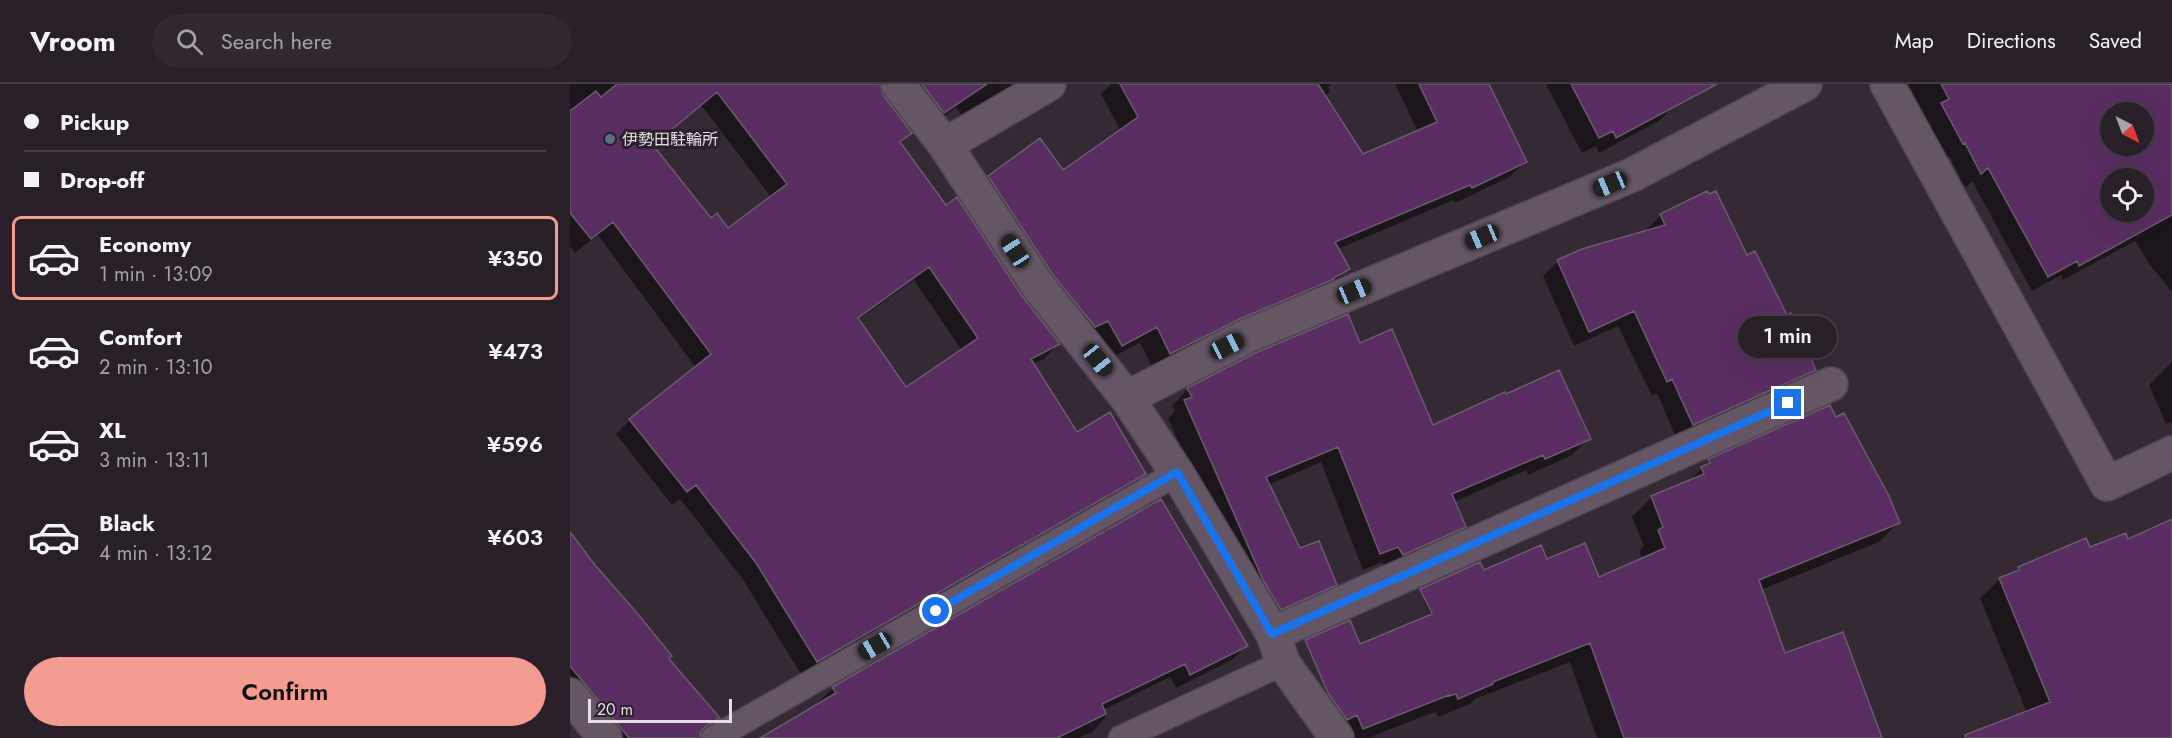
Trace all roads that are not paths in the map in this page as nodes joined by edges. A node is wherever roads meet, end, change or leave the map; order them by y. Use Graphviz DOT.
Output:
graph roads {
  1 [pos="898,84"];
  2 [pos="1050,84"];
  3 [pos="1805,84"];
  4 [pos="1887,84"];
  5 [pos="945,144"];
  6 [pos="1831,384"];
  7 [pos="1127,398"];
  8 [pos="2172,453"];
  9 [pos="1177,472"];
  10 [pos="1278,648"];
  11 [pos="570,695"];
  12 [pos="605,738"];
  13 [pos="714,738"];
  14 [pos="1121,738"];
  15 [pos="1337,738"];
  1 -- 5 [label="street"];
  2 -- 5 [label="street"];
  3 -- 7 [label="street"];
  4 -- 8 [label="street"];
  5 -- 7 [label="street"];
  6 -- 10 [label="street"];
  7 -- 9 [label="street"];
  9 -- 10 [label="street"];
  9 -- 13 [label="lane"];
  10 -- 14 [label="lane"];
  10 -- 15 [label="street"];
  11 -- 12 [label="street"];
}
